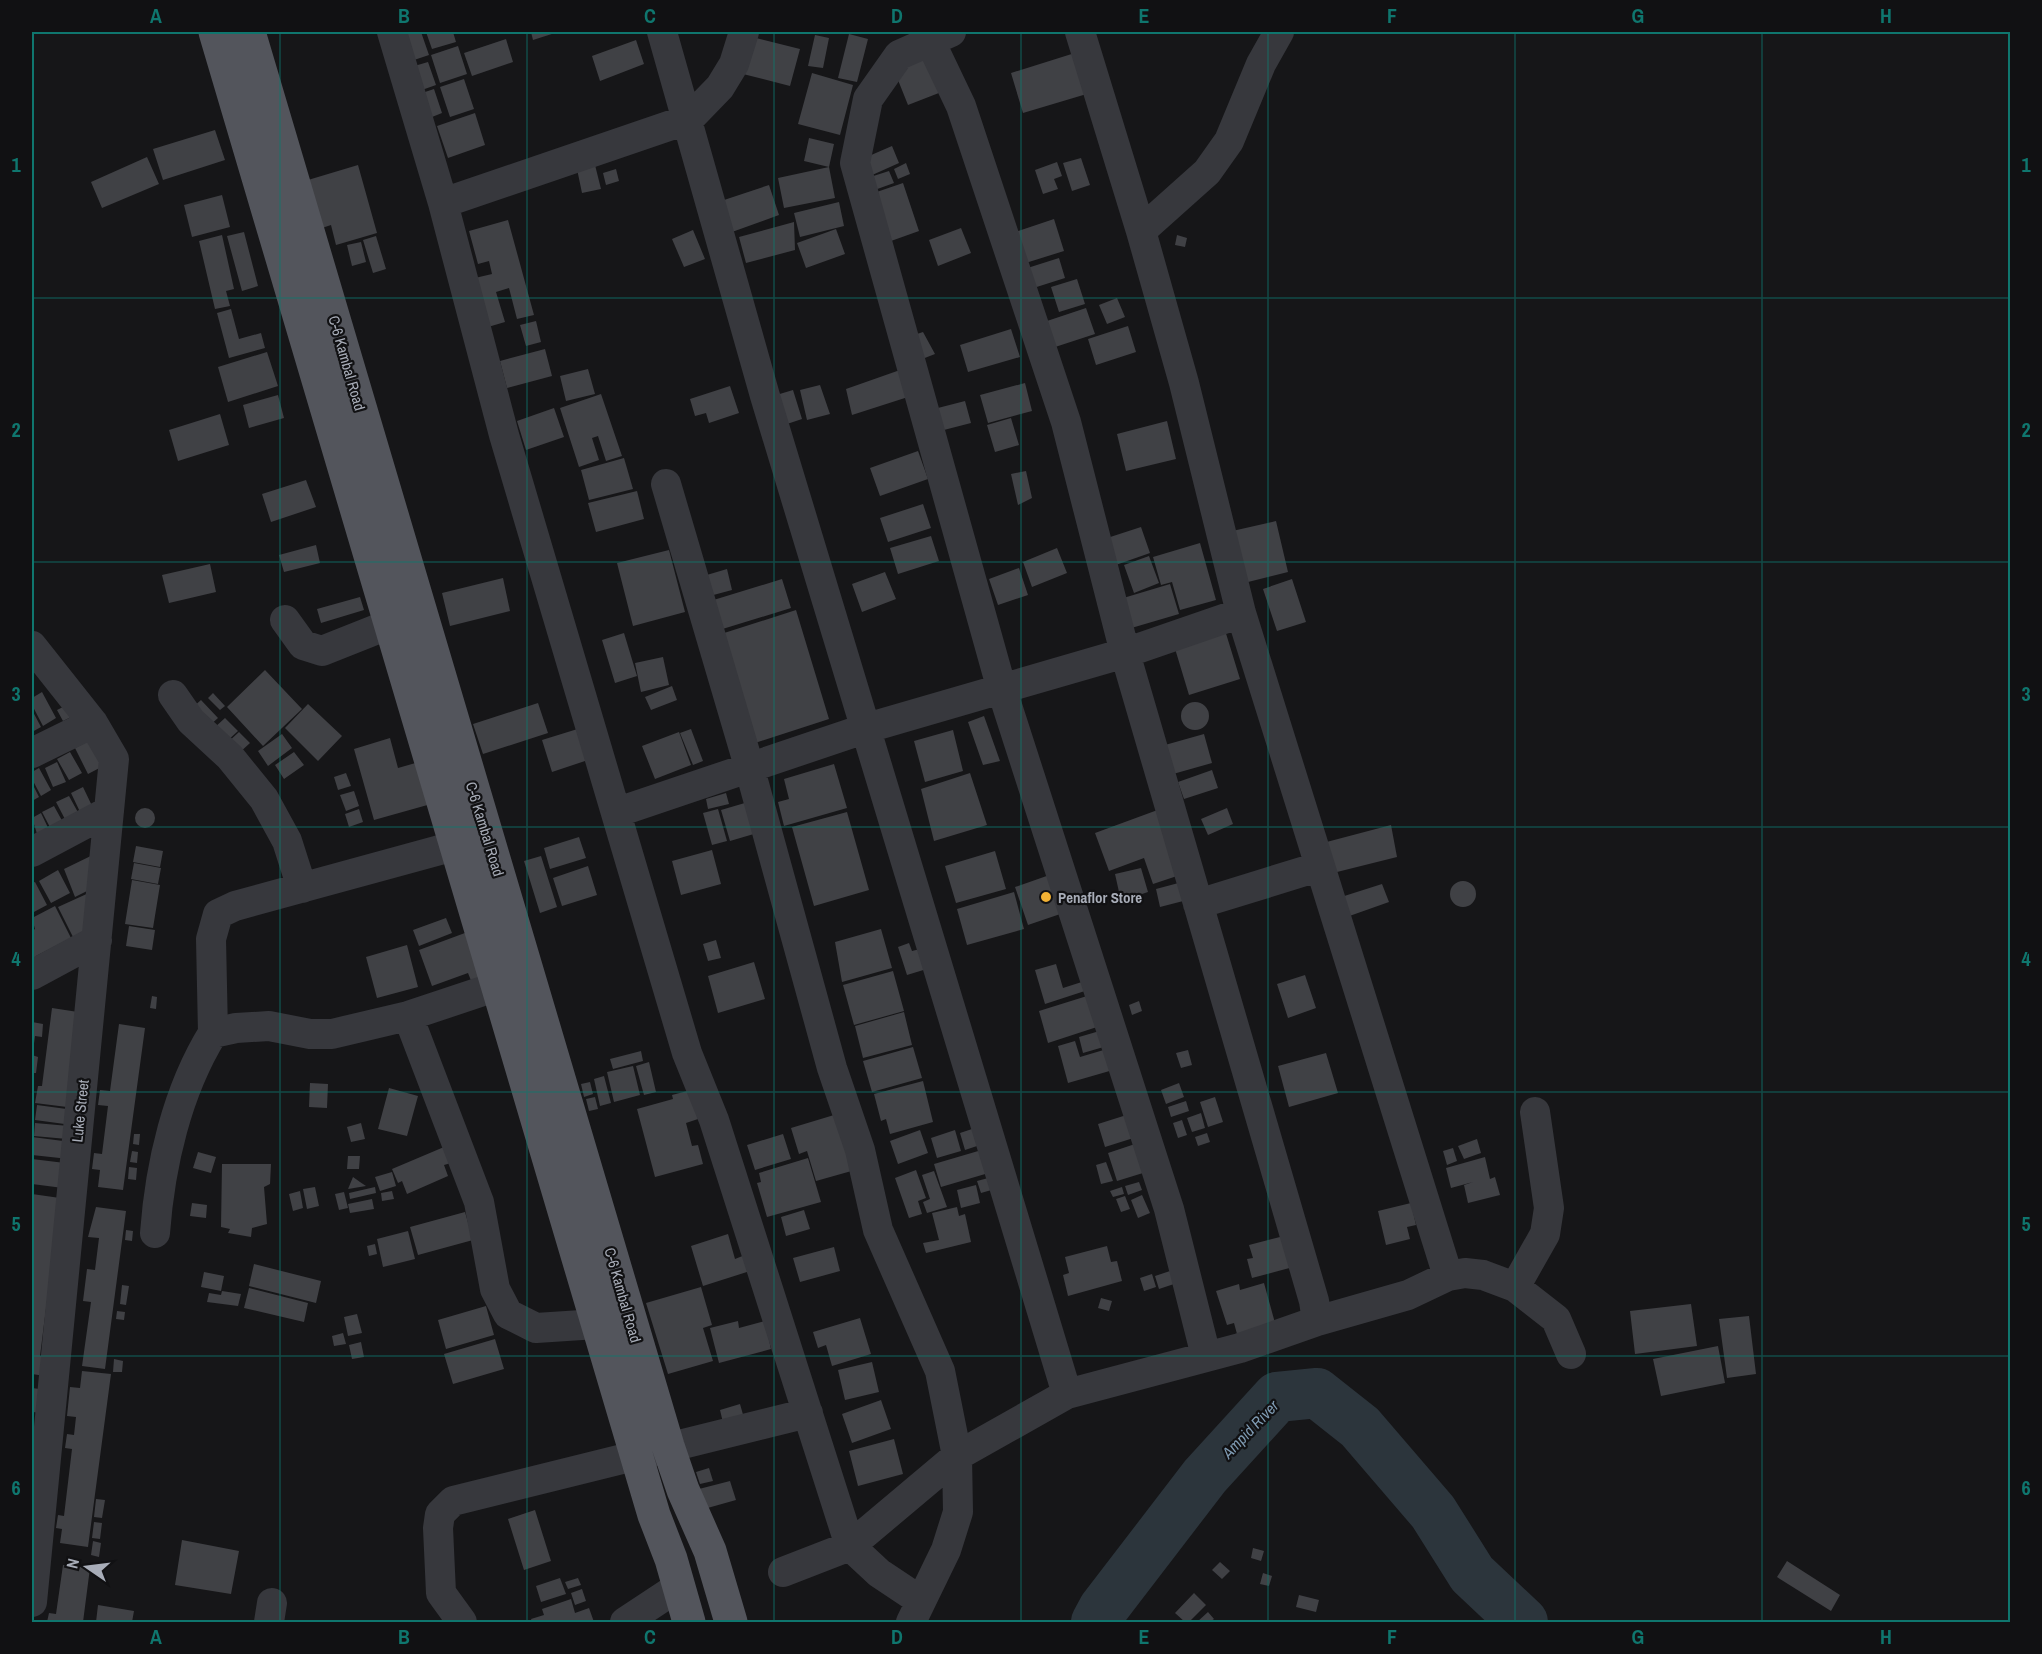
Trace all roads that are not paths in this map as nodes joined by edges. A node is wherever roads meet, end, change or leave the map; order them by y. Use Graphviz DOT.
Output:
graph roads {
  1 [pos="215,32"];
  2 [pos="249,32"];
  3 [pos="392,32"];
  4 [pos="662,32"];
  5 [pos="744,32"];
  6 [pos="1080,32"];
  7 [pos="1279,32"];
  8 [pos="940,36"];
  9 [pos="689,119"];
  10 [pos="443,203"];
  11 [pos="1141,231"];
  12 [pos="666,484"];
  13 [pos="1241,613"];
  14 [pos="285,620"];
  15 [pos="390,624"];
  16 [pos="32,646"];
  17 [pos="1125,653"];
  18 [pos="1002,690"];
  19 [pos="173,694"];
  20 [pos="93,723"];
  21 [pos="867,728"];
  22 [pos="32,753"];
  23 [pos="749,766"];
  24 [pos="109,811"];
  25 [pos="618,812"];
  26 [pos="458,845"];
  27 [pos="32,852"];
  28 [pos="1318,867"];
  29 [pos="302,888"];
  30 [pos="1198,904"];
  31 [pos="97,940"];
  32 [pos="32,975"];
  33 [pos="529,976"];
  34 [pos="497,986"];
  35 [pos="408,1016"];
  36 [pos="213,1033"];
  37 [pos="1535,1112"];
  38 [pos="155,1233"];
  39 [pos="1448,1276"];
  40 [pos="1515,1287"];
  41 [pos="1317,1321"];
  42 [pos="597,1324"];
  43 [pos="1571,1354"];
  44 [pos="1206,1356"];
  45 [pos="1067,1394"];
  46 [pos="808,1413"];
  47 [pos="668,1446"];
  48 [pos="636,1455"];
  49 [pos="957,1456"];
  50 [pos="850,1546"];
  51 [pos="783,1572"];
  52 [pos="678,1587"];
  53 [pos="32,1602"];
  54 [pos="916,1612"];
  55 [pos="462,1623"];
  56 [pos="625,1623"];
  57 [pos="689,1623"];
  58 [pos="731,1623"];
  1 -- 15 [label="main road, C-6 Kambal Road"];
  2 -- 33 [label="main road, C-6 Kambal Road"];
  3 -- 10 [label="street"];
  4 -- 9 [label="street"];
  5 -- 9 [label="street"];
  6 -- 11 [label="street"];
  7 -- 11 [label="street"];
  8 -- 17 [label="street"];
  8 -- 18 [label="street"];
  9 -- 10 [label="street"];
  9 -- 21 [label="street"];
  10 -- 25 [label="street"];
  11 -- 13 [label="street"];
  12 -- 23 [label="street"];
  13 -- 17 [label="street"];
  13 -- 28 [label="street"];
  14 -- 15 [label="street"];
  15 -- 26 [label="main road, C-6 Kambal Road"];
  16 -- 20 [label="street, Luke Street"];
  17 -- 18 [label="street"];
  17 -- 30 [label="street"];
  18 -- 21 [label="street"];
  18 -- 44 [label="street"];
  19 -- 29 [label="street"];
  20 -- 22 [label="street"];
  20 -- 24 [label="street, Luke Street"];
  21 -- 23 [label="street"];
  21 -- 45 [label="street"];
  23 -- 25 [label="street"];
  23 -- 49 [label="street"];
  24 -- 27 [label="street"];
  24 -- 31 [label="street, Luke Street"];
  25 -- 46 [label="street"];
  26 -- 29 [label="street"];
  26 -- 34 [label="main road, C-6 Kambal Road"];
  28 -- 30 [label="street"];
  28 -- 39 [label="street"];
  29 -- 36 [label="street"];
  30 -- 41 [label="street"];
  31 -- 32 [label="street"];
  31 -- 53 [label="street, Luke Street"];
  33 -- 34 [label="street"];
  33 -- 47 [label="main road, C-6 Kambal Road"];
  34 -- 35 [label="street"];
  34 -- 42 [label="main road, C-6 Kambal Road"];
  35 -- 36 [label="street"];
  35 -- 42 [label="street"];
  36 -- 38 [label="street"];
  37 -- 40 [label="street"];
  39 -- 40 [label="street"];
  39 -- 41 [label="street"];
  40 -- 43 [label="street"];
  41 -- 44 [label="street"];
  42 -- 48 [label="main road, C-6 Kambal Road"];
  44 -- 45 [label="street"];
  45 -- 49 [label="street"];
  46 -- 47 [label="street"];
  46 -- 50 [label="street"];
  47 -- 48 [label="street"];
  47 -- 58 [label="main road, C-6 Kambal Road"];
  48 -- 52 [label="main road, C-6 Kambal Road"];
  48 -- 55 [label="street"];
  49 -- 50 [label="street"];
  49 -- 54 [label="street"];
  50 -- 51 [label="street"];
  50 -- 54 [label="street"];
  52 -- 56 [label="street"];
  52 -- 57 [label="main road, C-6 Kambal Road"];
}
